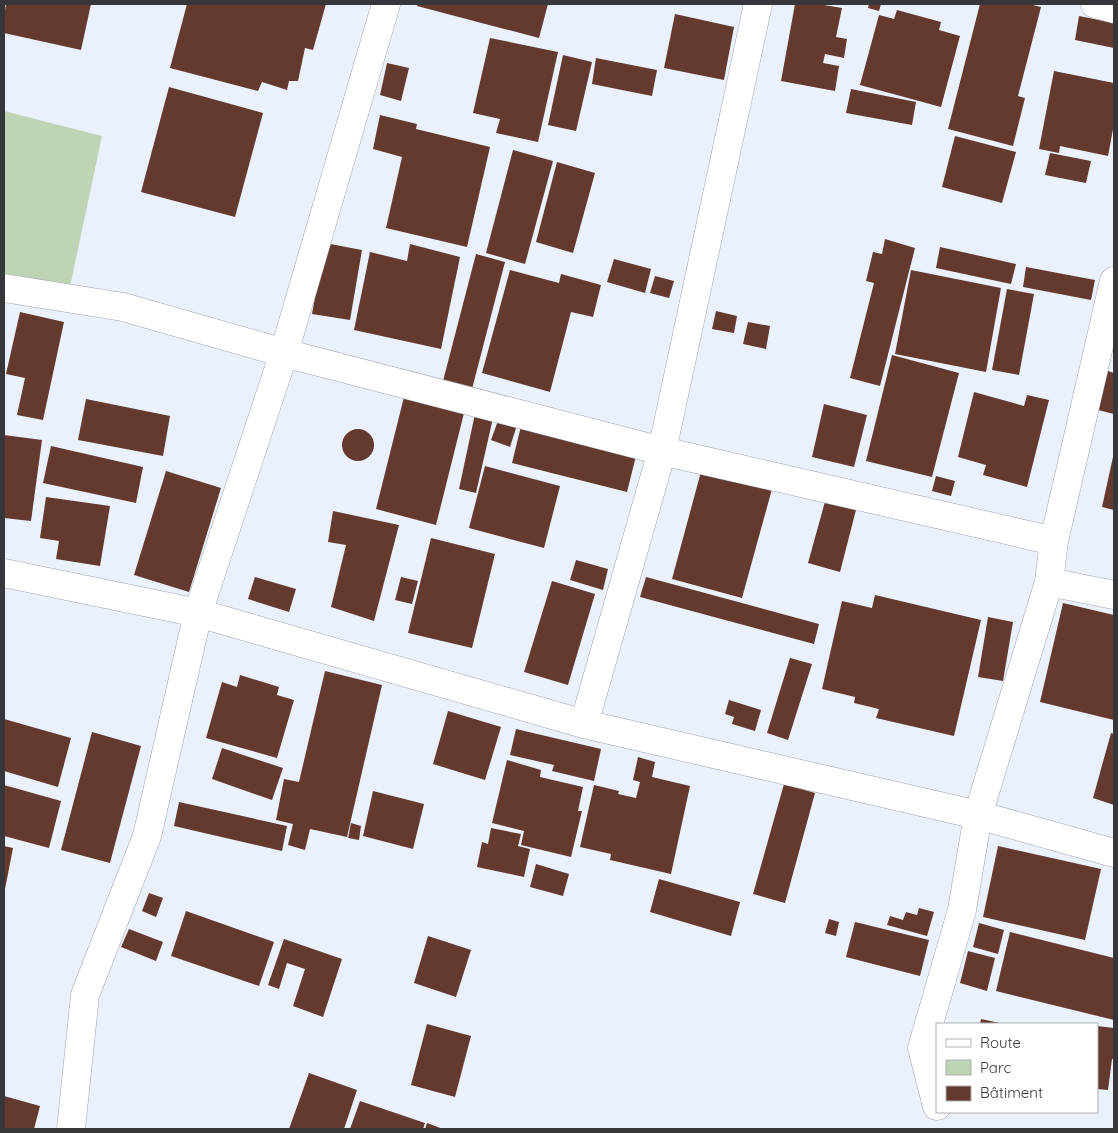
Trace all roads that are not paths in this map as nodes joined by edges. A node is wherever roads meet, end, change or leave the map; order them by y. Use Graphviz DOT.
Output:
graph roads {
  1 [pos="386,4"];
  2 [pos="758,4"];
  3 [pos="1095,4"];
  4 [pos="1114,9"];
  5 [pos="1114,281"];
  6 [pos="4,288"];
  7 [pos="284,353"];
  8 [pos="662,451"];
  9 [pos="1054,541"];
  10 [pos="4,573"];
  11 [pos="1049,582"];
  12 [pos="1114,595"];
  13 [pos="198,613"];
  14 [pos="584,724"];
  15 [pos="978,815"];
  16 [pos="1114,853"];
  17 [pos="936,1102"];
  18 [pos="938,1113"];
  19 [pos="71,1129"];
  20 [pos="930,1129"];
  1 -- 7 [label="street"];
  2 -- 8 [label="street"];
  3 -- 4 [label="street"];
  5 -- 9 [label="street"];
  6 -- 7 [label="street"];
  7 -- 8 [label="street"];
  7 -- 13 [label="street"];
  8 -- 9 [label="street"];
  8 -- 14 [label="street"];
  9 -- 11 [label="street"];
  10 -- 13 [label="street"];
  11 -- 12 [label="street"];
  11 -- 15 [label="street"];
  13 -- 14 [label="street"];
  13 -- 19 [label="street"];
  14 -- 15 [label="street"];
  15 -- 16 [label="street"];
  15 -- 17 [label="street"];
  18 -- 20 [label="street"];
}
